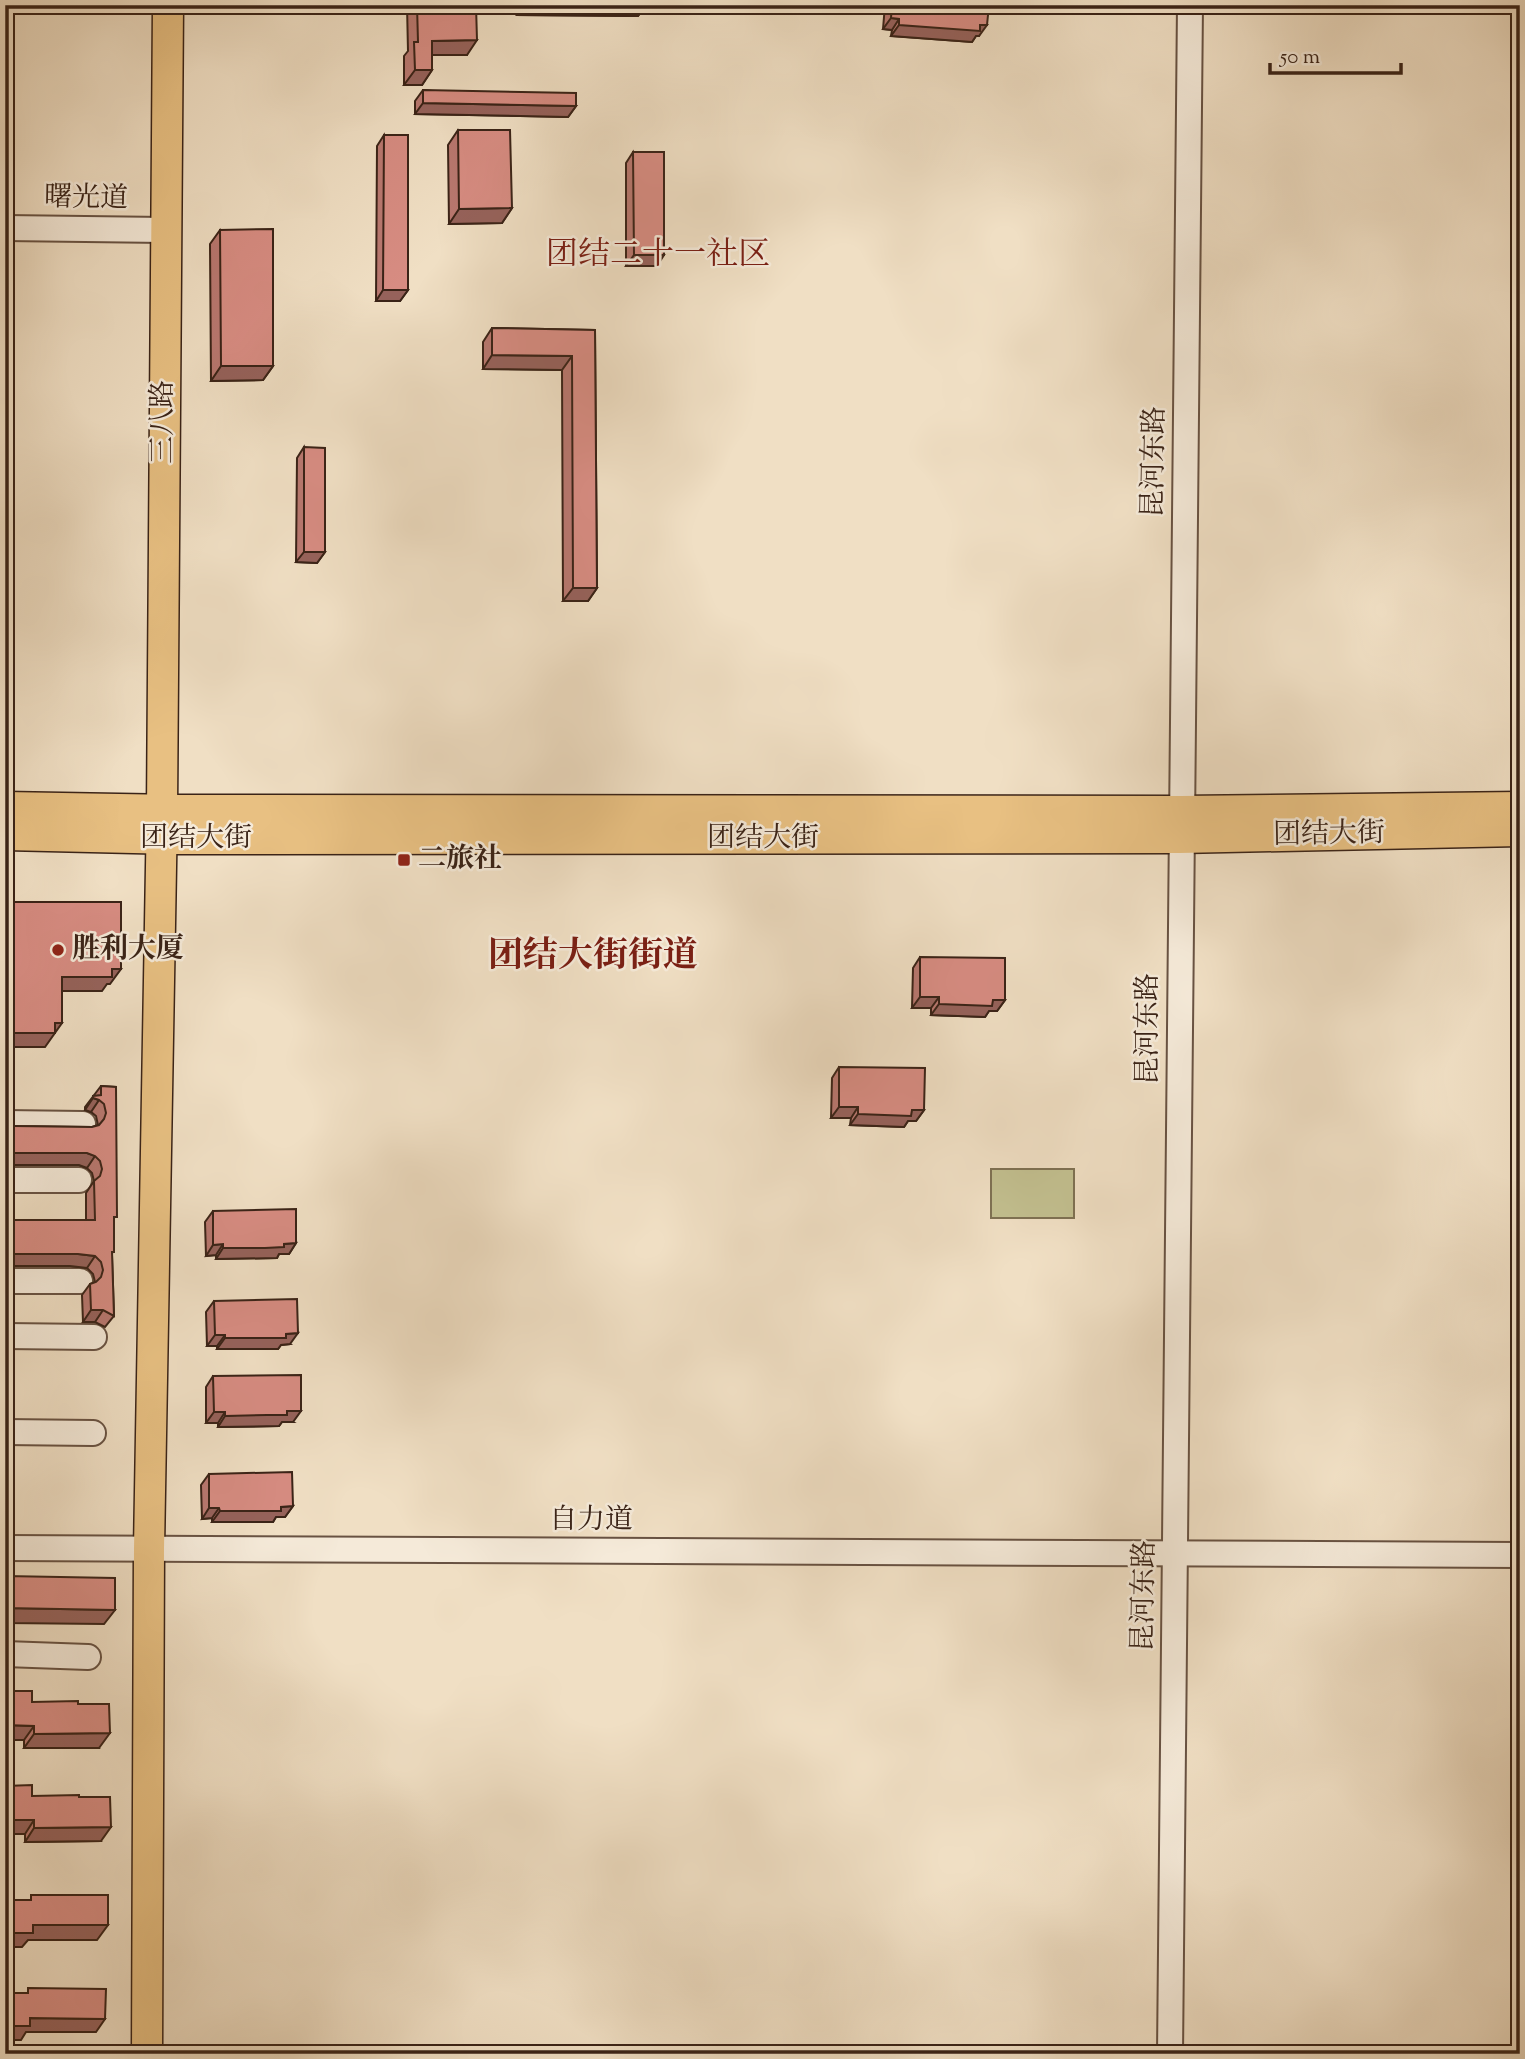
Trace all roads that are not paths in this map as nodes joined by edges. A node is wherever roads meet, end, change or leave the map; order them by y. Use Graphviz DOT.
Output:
graph roads {
  1 [pos="168,5"];
  2 [pos="1190,5"];
  3 [pos="5,228"];
  4 [pos="166,230"];
  5 [pos="5,807"];
  6 [pos="1520,807"];
  7 [pos="1180,824"];
  8 [pos="162,825"];
  9 [pos="1520,831"];
  10 [pos="5,835"];
  11 [pos="5,1123"];
  12 [pos="83,1124"];
  13 [pos="5,1180"];
  14 [pos="79,1180"];
  15 [pos="5,1281"];
  16 [pos="80,1281"];
  17 [pos="5,1336"];
  18 [pos="94,1336"];
  19 [pos="5,1432"];
  20 [pos="93,1433"];
  21 [pos="5,1548"];
  22 [pos="149,1549"];
  23 [pos="1176,1553"];
  24 [pos="1520,1555"];
  25 [pos="5,1654"];
  26 [pos="88,1657"];
  27 [pos="147,2054"];
  28 [pos="1170,2054"];
  1 -- 4 [label="main road, 三八路"];
  2 -- 7 [label="street, 昆河东路"];
  3 -- 4 [label="street, 曙光道"];
  4 -- 8 [label="main road, 三八路"];
  5 -- 8 [label="main road, 团结大街"];
  6 -- 7 [label="main road, 团结大街"];
  7 -- 8 [label="main road, 团结大街"];
  7 -- 9 [label="main road, 团结大街"];
  7 -- 23 [label="street, 昆河东路"];
  8 -- 10 [label="main road, 团结大街"];
  8 -- 22 [label="main road, 三八路"];
  11 -- 12 [label="street"];
  13 -- 14 [label="street"];
  15 -- 16 [label="street"];
  17 -- 18 [label="street"];
  19 -- 20 [label="street"];
  21 -- 22 [label="street, 自力道"];
  22 -- 23 [label="street, 自力道"];
  22 -- 27 [label="main road, 三八路"];
  23 -- 24 [label="street, 自力道"];
  23 -- 28 [label="street, 昆河东路"];
  25 -- 26 [label="street"];
}
